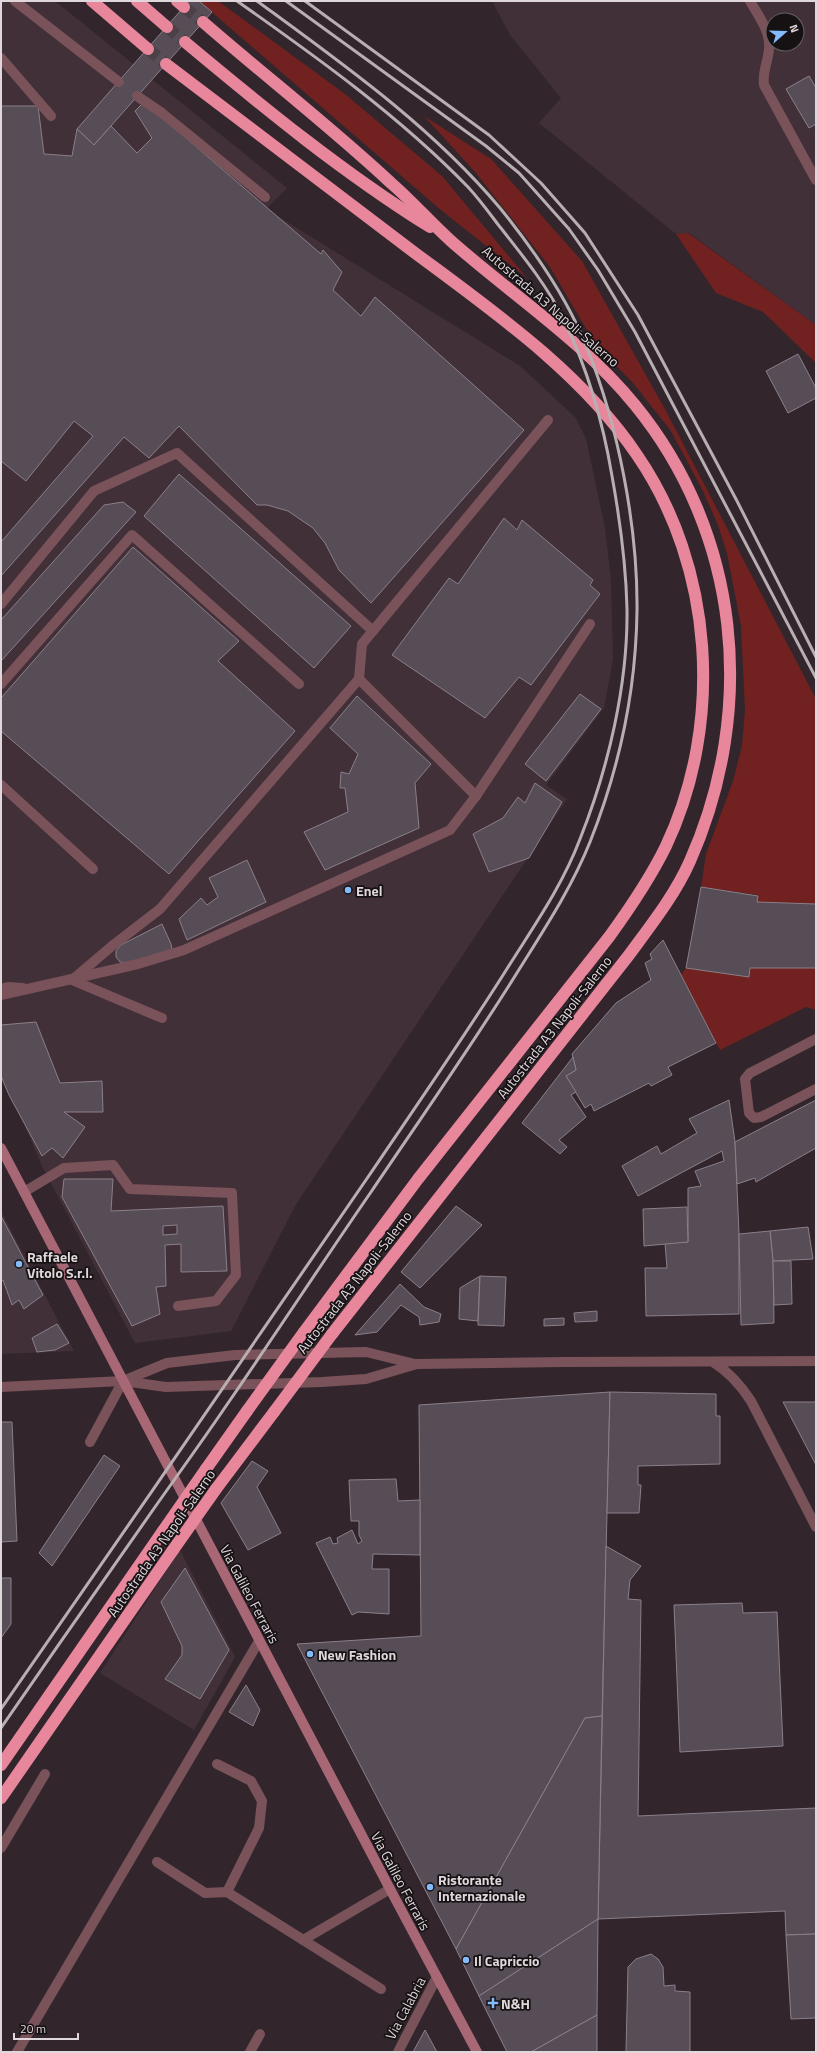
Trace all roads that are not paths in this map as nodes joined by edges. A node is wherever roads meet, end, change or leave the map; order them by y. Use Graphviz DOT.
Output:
graph roads {
  1 [pos="15,1"];
  2 [pos="92,1"];
  3 [pos="137,1"];
  4 [pos="750,1"];
  5 [pos="203,22"];
  6 [pos="167,27"];
  7 [pos="185,42"];
  8 [pos="148,49"];
  9 [pos="1,58"];
  10 [pos="166,64"];
  11 [pos="119,82"];
  12 [pos="137,96"];
  13 [pos="51,116"];
  14 [pos="816,180"];
  15 [pos="265,197"];
  16 [pos="449,239"];
  17 [pos="548,420"];
  18 [pos="1,604"];
  19 [pos="590,624"];
  20 [pos="374,631"];
  21 [pos="359,679"];
  22 [pos="1,684"];
  23 [pos="299,684"];
  24 [pos="1,785"];
  25 [pos="476,796"];
  26 [pos="93,869"];
  27 [pos="72,980"];
  28 [pos="1,989"];
  29 [pos="34,989"];
  30 [pos="1,995"];
  31 [pos="162,1018"];
  32 [pos="816,1039"];
  33 [pos="816,1089"];
  34 [pos="1,1148"];
  35 [pos="24,1192"];
  36 [pos="178,1306"];
  37 [pos="712,1361"];
  38 [pos="816,1361"];
  39 [pos="417,1364"];
  40 [pos="122,1381"];
  41 [pos="1,1387"];
  42 [pos="90,1442"];
  43 [pos="816,1527"];
  44 [pos="259,1641"];
  45 [pos="217,1764"];
  46 [pos="1,1765"];
  47 [pos="45,1774"];
  48 [pos="1,1798"];
  49 [pos="1,1848"];
  50 [pos="157,1862"];
  51 [pos="390,1889"];
  52 [pos="227,1892"];
  53 [pos="303,1940"];
  54 [pos="437,1977"];
  55 [pos="381,1989"];
  56 [pos="260,2034"];
  57 [pos="17,2052"];
  58 [pos="250,2052"];
  59 [pos="398,2052"];
  60 [pos="477,2052"];
  1 -- 11 [label="street"];
  2 -- 8 [label="highway"];
  3 -- 6 [label="highway"];
  4 -- 14 [label="street"];
  5 -- 16 [label="highway"];
  7 -- 16 [label="highway"];
  9 -- 13 [label="street"];
  10 -- 46 [label="highway, Autostrada A3 Napoli-Salerno, bridge"];
  12 -- 15 [label="street"];
  16 -- 48 [label="highway, Autostrada A3 Napoli-Salerno, bridge"];
  17 -- 20 [label="street"];
  18 -- 20 [label="street"];
  19 -- 25 [label="street"];
  20 -- 21 [label="street"];
  21 -- 25 [label="street"];
  21 -- 27 [label="street"];
  22 -- 23 [label="street"];
  24 -- 26 [label="street"];
  25 -- 27 [label="street"];
  27 -- 29 [label="street"];
  27 -- 31 [label="street"];
  28 -- 29 [label="street"];
  29 -- 30 [label="street"];
  32 -- 33 [label="street"];
  34 -- 35 [label="main road, Via Galileo Ferraris"];
  35 -- 36 [label="street"];
  35 -- 40 [label="main road, Via Galileo Ferraris"];
  37 -- 38 [label="street"];
  37 -- 39 [label="street"];
  37 -- 43 [label="street"];
  39 -- 40 [label="street"];
  39 -- 40 [label="street"];
  40 -- 41 [label="street"];
  40 -- 42 [label="street"];
  40 -- 44 [label="main road, Via Galileo Ferraris"];
  44 -- 51 [label="main road, Via Galileo Ferraris"];
  44 -- 57 [label="street"];
  45 -- 52 [label="street"];
  47 -- 49 [label="street"];
  50 -- 52 [label="street"];
  51 -- 53 [label="street"];
  51 -- 54 [label="main road, Via Galileo Ferraris"];
  52 -- 53 [label="street"];
  53 -- 55 [label="street"];
  54 -- 59 [label="street, Via Calabria"];
  54 -- 60 [label="main road, Via Galileo Ferraris"];
  56 -- 58 [label="street"];
}
